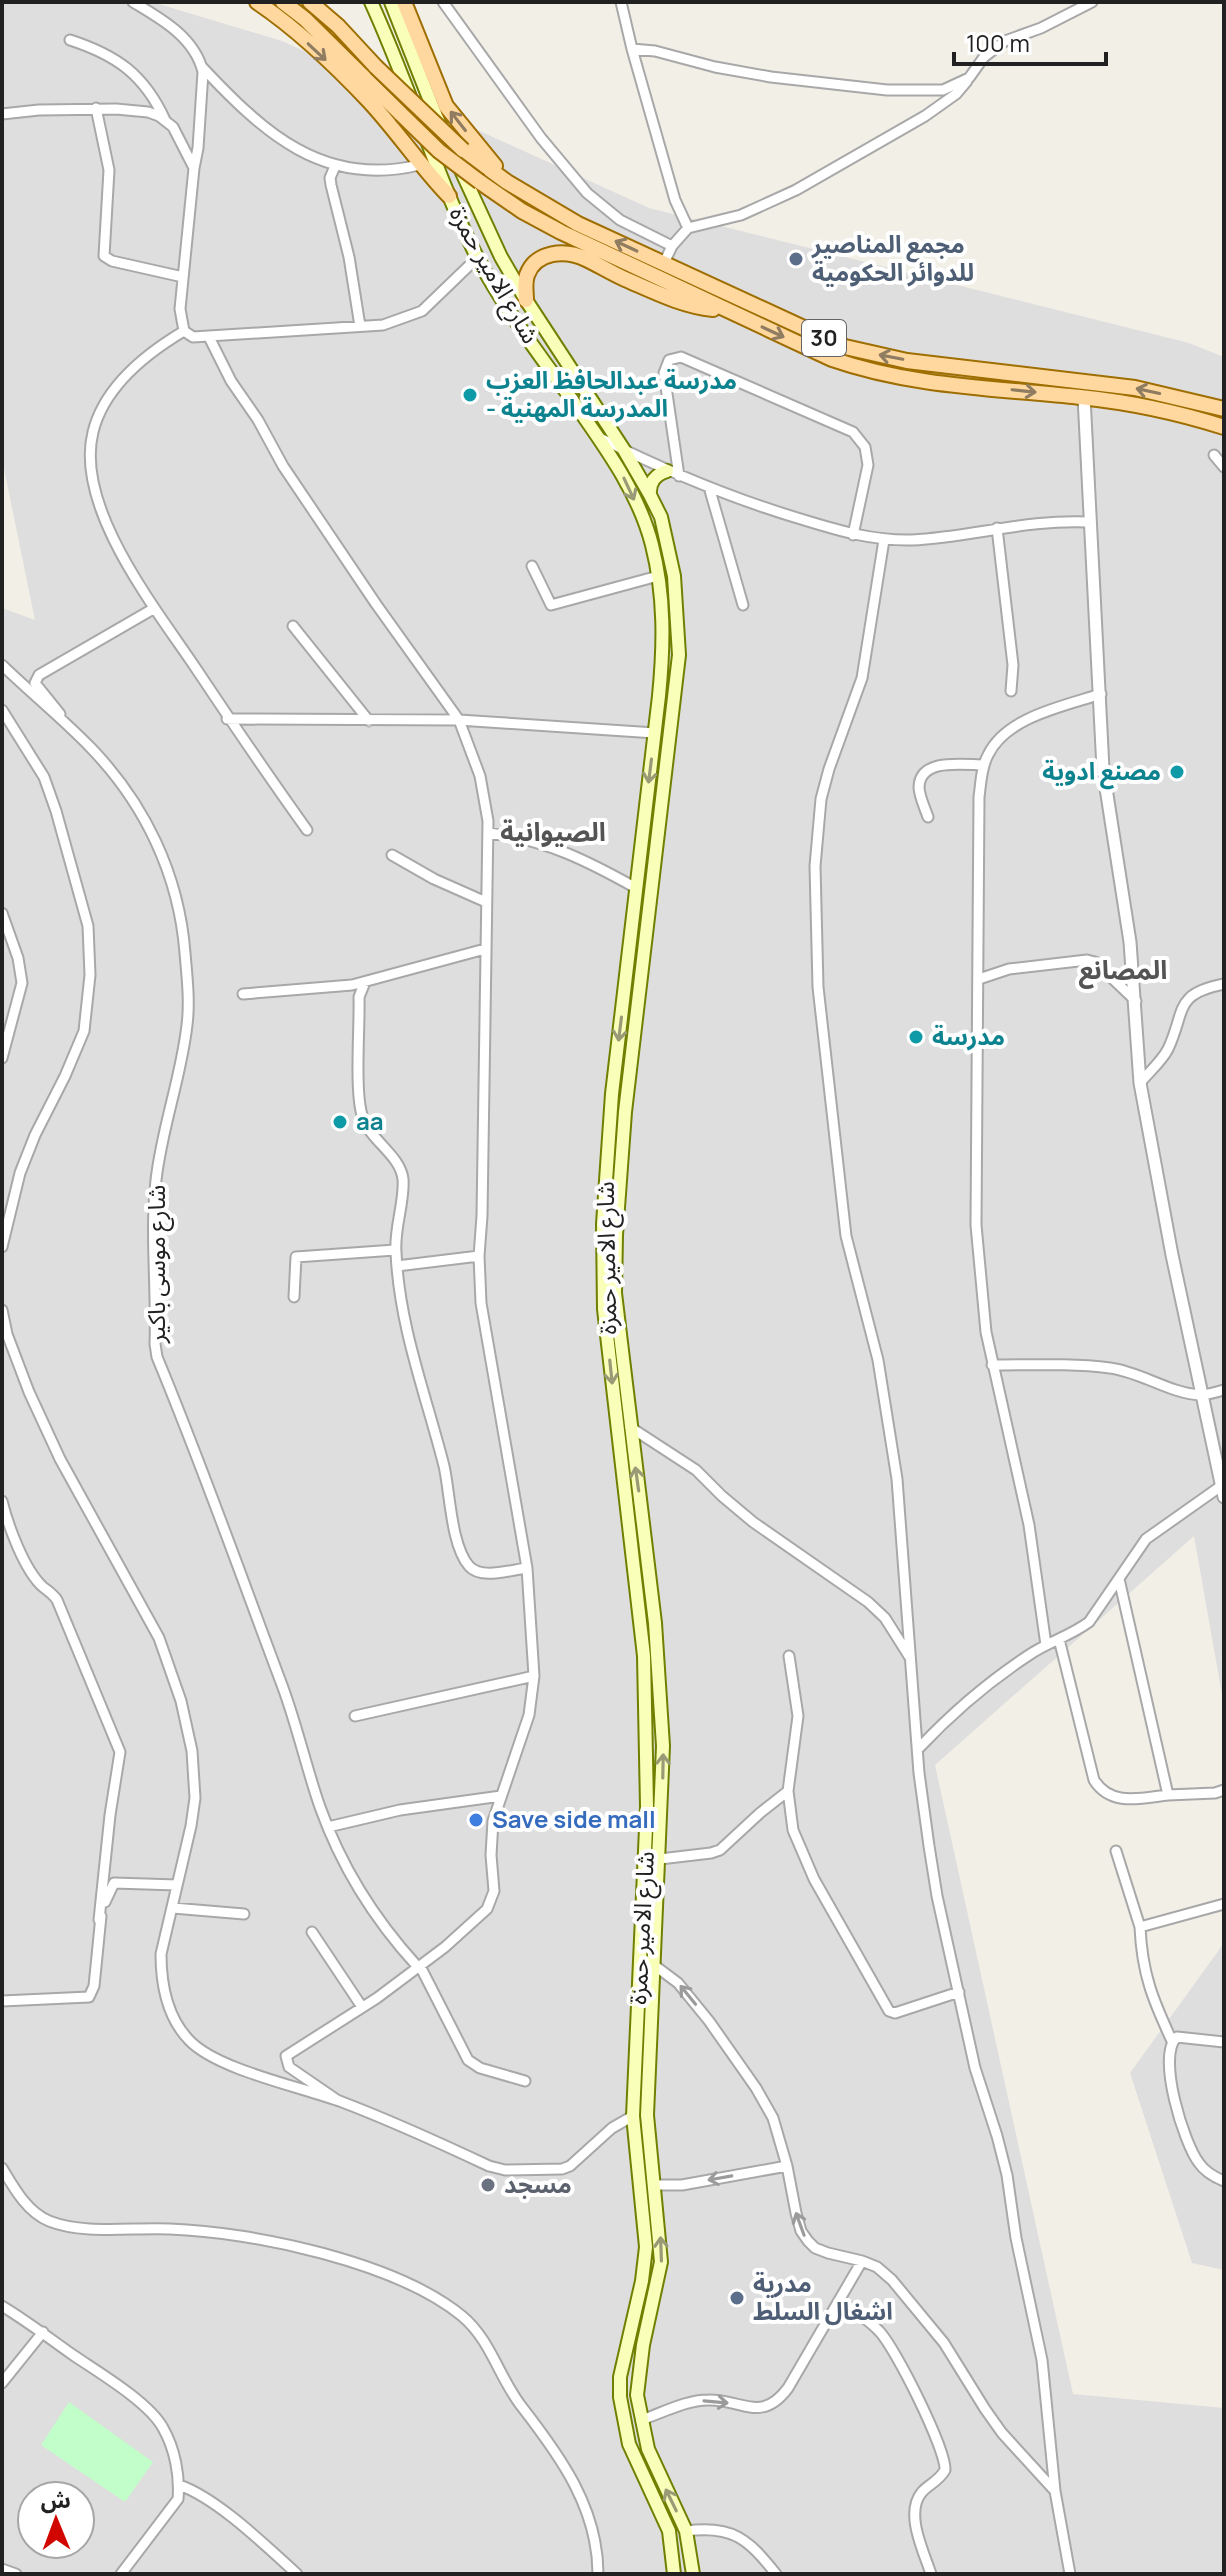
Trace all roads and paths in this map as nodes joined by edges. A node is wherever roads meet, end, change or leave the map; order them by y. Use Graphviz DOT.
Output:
graph roads {
  1 [pos="133,2"];
  2 [pos="257,2"];
  3 [pos="283,2"];
  4 [pos="310,2"];
  5 [pos="371,2"];
  6 [pos="391,2"];
  7 [pos="404,2"];
  8 [pos="443,2"];
  9 [pos="621,2"];
  10 [pos="1092,2"];
  11 [pos="70,40"];
  12 [pos="632,49"];
  13 [pos="202,67"];
  14 [pos="969,78"];
  15 [pos="96,108"];
  16 [pos="2,114"];
  17 [pos="166,121"];
  18 [pos="419,165"];
  19 [pos="335,166"];
  20 [pos="194,168"];
  21 [pos="507,182"];
  22 [pos="449,196"];
  23 [pos="688,228"];
  24 [pos="672,246"];
  25 [pos="478,257"];
  26 [pos="664,263"];
  27 [pos="183,277"];
  28 [pos="526,300"];
  29 [pos="727,311"];
  30 [pos="360,326"];
  31 [pos="184,331"];
  32 [pos="209,337"];
  33 [pos="585,388"];
  34 [pos="569,397"];
  35 [pos="1084,397"];
  36 [pos="1224,409"];
  37 [pos="1224,427"];
  38 [pos="599,437"];
  39 [pos="624,450"];
  40 [pos="1214,455"];
  41 [pos="1224,467"];
  42 [pos="673,474"];
  43 [pos="709,487"];
  44 [pos="650,495"];
  45 [pos="1088,522"];
  46 [pos="997,528"];
  47 [pos="853,535"];
  48 [pos="884,540"];
  49 [pos="532,566"];
  50 [pos="658,576"];
  51 [pos="743,605"];
  52 [pos="153,609"];
  53 [pos="293,626"];
  54 [pos="2,665"];
  55 [pos="1011,691"];
  56 [pos="1101,694"];
  57 [pos="2,710"];
  58 [pos="227,719"];
  59 [pos="459,720"];
  60 [pos="369,721"];
  61 [pos="65,724"];
  62 [pos="655,733"];
  63 [pos="984,765"];
  64 [pos="928,817"];
  65 [pos="307,830"];
  66 [pos="489,833"];
  67 [pos="392,855"];
  68 [pos="636,888"];
  69 [pos="486,902"];
  70 [pos="2,913"];
  71 [pos="485,949"];
  72 [pos="979,979"];
  73 [pos="365,982"];
  74 [pos="1224,984"];
  75 [pos="243,994"];
  76 [pos="1136,1001"];
  77 [pos="2,1058"];
  78 [pos="1140,1083"];
  79 [pos="2,1247"];
  80 [pos="395,1250"];
  81 [pos="479,1256"];
  82 [pos="397,1266"];
  83 [pos="294,1297"];
  84 [pos="2,1310"];
  85 [pos="5,1335"];
  86 [pos="992,1365"];
  87 [pos="1224,1390"];
  88 [pos="1202,1395"];
  89 [pos="630,1427"];
  90 [pos="1222,1491"];
  91 [pos="2,1501"];
  92 [pos="643,1526"];
  93 [pos="628,1528"];
  94 [pos="527,1568"];
  95 [pos="1119,1579"];
  96 [pos="1059,1639"];
  97 [pos="1046,1645"];
  98 [pos="789,1656"];
  99 [pos="910,1657"];
  100 [pos="534,1676"];
  101 [pos="355,1716"];
  102 [pos="919,1748"];
  103 [pos="1224,1790"];
  104 [pos="788,1791"];
  105 [pos="1168,1795"];
  106 [pos="501,1796"];
  107 [pos="328,1827"];
  108 [pos="1116,1851"];
  109 [pos="660,1859"];
  110 [pos="177,1885"];
  111 [pos="1224,1904"];
  112 [pos="173,1908"];
  113 [pos="244,1914"];
  114 [pos="99,1920"];
  115 [pos="1140,1927"];
  116 [pos="312,1932"];
  117 [pos="654,1965"];
  118 [pos="420,1966"];
  119 [pos="959,1992"];
  120 [pos="2,2001"];
  121 [pos="362,2007"];
  122 [pos="1172,2041"];
  123 [pos="1224,2042"];
  124 [pos="642,2060"];
  125 [pos="525,2081"];
  126 [pos="337,2100"];
  127 [pos="633,2116"];
  128 [pos="787,2166"];
  129 [pos="2,2168"];
  130 [pos="1224,2181"];
  131 [pos="653,2185"];
  132 [pos="862,2261"];
  133 [pos="840,2301"];
  134 [pos="2,2306"];
  135 [pos="43,2332"];
  136 [pos="2,2383"];
  137 [pos="641,2420"];
  138 [pos="179,2485"];
  139 [pos="1055,2491"];
  140 [pos="686,2531"];
  141 [pos="2,2569"];
  142 [pos="16,2574"];
  143 [pos="121,2574"];
  144 [pos="297,2574"];
  145 [pos="598,2574"];
  146 [pos="674,2574"];
  147 [pos="693,2574"];
  148 [pos="776,2574"];
  149 [pos="931,2574"];
  150 [pos="1070,2574"];
  1 -- 13 [label="street"];
  2 -- 18 [label="main road, one-way"];
  3 -- 29 [label="main road, 30, bridge"];
  4 -- 21 [label="main road, 30, bridge"];
  5 -- 22 [label="main road, شارع الامير حمزة"];
  6 -- 28 [label="main road, شارع الامير حمزة"];
  21 -- 7 [label="main road, one-way"];
  8 -- 24 [label="street"];
  9 -- 12 [label="street"];
  10 -- 14 [label="street"];
  11 -- 17 [label="street"];
  12 -- 14 [label="street"];
  12 -- 23 [label="street"];
  13 -- 19 [label="street"];
  13 -- 20 [label="street"];
  14 -- 23 [label="street"];
  15 -- 16 [label="street"];
  15 -- 17 [label="street"];
  15 -- 27 [label="street"];
  17 -- 20 [label="street"];
  18 -- 19 [label="street"];
  18 -- 22 [label="main road"];
  19 -- 30 [label="street"];
  20 -- 27 [label="street"];
  26 -- 21 [label="main road, 30, one-way"];
  22 -- 25 [label="main road, شارع الامير حمزة"];
  23 -- 24 [label="street"];
  24 -- 26 [label="street"];
  25 -- 30 [label="street"];
  25 -- 34 [label="main road, شارع الامير حمزة"];
  36 -- 26 [label="main road, 30, one-way"];
  27 -- 31 [label="street"];
  28 -- 29 [label="main road"];
  28 -- 33 [label="main road, شارع الامير حمزة"];
  29 -- 35 [label="main road, 30, one-way"];
  30 -- 32 [label="street"];
  31 -- 32 [label="street"];
  31 -- 52 [label="street"];
  32 -- 59 [label="street"];
  33 -- 34 [label="main road"];
  33 -- 39 [label="main road, شارع الامير حمزة"];
  34 -- 38 [label="main road, شارع الامير حمزة"];
  35 -- 37 [label="main road, 30"];
  35 -- 45 [label="street"];
  38 -- 39 [label="street"];
  38 -- 50 [label="main road, شارع الامير حمزة, one-way"];
  39 -- 42 [label="street"];
  39 -- 44 [label="main road, شارع الامير حمزة"];
  40 -- 41 [label="street"];
  42 -- 43 [label="street"];
  42 -- 44 [label="main road"];
  42 -- 47 [label="street"];
  43 -- 47 [label="street"];
  43 -- 51 [label="street"];
  44 -- 89 [label="main road, شارع الامير حمزة"];
  45 -- 46 [label="street"];
  45 -- 56 [label="street"];
  46 -- 48 [label="street"];
  46 -- 55 [label="street"];
  47 -- 48 [label="street"];
  48 -- 99 [label="street"];
  49 -- 50 [label="street"];
  50 -- 62 [label="main road, شارع الامير حمزة"];
  52 -- 58 [label="street"];
  52 -- 61 [label="street"];
  53 -- 60 [label="street"];
  54 -- 61 [label="street, شارع موسى باكير"];
  56 -- 63 [label="street"];
  56 -- 76 [label="street"];
  57 -- 79 [label="street"];
  58 -- 60 [label="street"];
  58 -- 65 [label="street"];
  59 -- 60 [label="street"];
  59 -- 62 [label="street"];
  59 -- 66 [label="street"];
  61 -- 107 [label="street, شارع موسى باكير"];
  62 -- 68 [label="main road, شارع الامير حمزة, one-way"];
  63 -- 64 [label="street"];
  63 -- 72 [label="street"];
  66 -- 68 [label="street"];
  66 -- 69 [label="street"];
  67 -- 69 [label="street"];
  68 -- 93 [label="main road, شارع الامير حمزة, one-way"];
  69 -- 71 [label="street"];
  70 -- 77 [label="street"];
  71 -- 73 [label="street"];
  71 -- 81 [label="street"];
  72 -- 76 [label="street"];
  72 -- 86 [label="street"];
  73 -- 75 [label="street"];
  73 -- 80 [label="street"];
  74 -- 78 [label="street"];
  76 -- 78 [label="street"];
  78 -- 88 [label="street"];
  80 -- 82 [label="street"];
  80 -- 83 [label="street"];
  81 -- 82 [label="street"];
  81 -- 94 [label="street"];
  82 -- 94 [label="street"];
  84 -- 85 [label="street"];
  85 -- 110 [label="street"];
  86 -- 88 [label="street"];
  86 -- 97 [label="street"];
  87 -- 88 [label="street"];
  88 -- 90 [label="street"];
  92 -- 89 [label="main road, شارع الامير حمزة, one-way"];
  89 -- 99 [label="street"];
  90 -- 95 [label="street"];
  91 -- 114 [label="street"];
  92 -- 93 [label="main road"];
  109 -- 92 [label="main road, شارع الامير حمزة, one-way"];
  93 -- 124 [label="main road, شارع الامير حمزة"];
  94 -- 100 [label="street"];
  95 -- 96 [label="street"];
  95 -- 105 [label="street"];
  96 -- 97 [label="street"];
  96 -- 105 [label="street"];
  97 -- 102 [label="street"];
  98 -- 104 [label="street"];
  99 -- 102 [label="street"];
  100 -- 101 [label="street"];
  100 -- 106 [label="street"];
  102 -- 119 [label="street"];
  103 -- 105 [label="street"];
  104 -- 109 [label="street"];
  104 -- 119 [label="street"];
  106 -- 107 [label="street"];
  106 -- 118 [label="street"];
  107 -- 118 [label="street, شارع موسى باكير"];
  108 -- 115 [label="street"];
  109 -- 117 [label="main road, شارع الامير حمزة"];
  110 -- 112 [label="street"];
  110 -- 114 [label="street"];
  111 -- 115 [label="street"];
  112 -- 113 [label="street"];
  112 -- 126 [label="street"];
  114 -- 120 [label="street"];
  115 -- 122 [label="street"];
  116 -- 121 [label="street"];
  117 -- 124 [label="main road, شارع الامير حمزة"];
  128 -- 117 [label="street, one-way"];
  118 -- 121 [label="street"];
  118 -- 125 [label="street, شارع موسى باكير"];
  119 -- 139 [label="street"];
  121 -- 126 [label="street"];
  122 -- 123 [label="street"];
  122 -- 130 [label="street"];
  124 -- 127 [label="main road, شارع الامير حمزة"];
  124 -- 131 [label="main road, شارع الامير حمزة"];
  126 -- 127 [label="street"];
  127 -- 146 [label="main road, شارع الامير حمزة"];
  128 -- 131 [label="street, one-way"];
  132 -- 128 [label="street, one-way"];
  129 -- 145 [label="street"];
  137 -- 131 [label="main road, شارع الامير حمزة, one-way"];
  132 -- 133 [label="street"];
  132 -- 139 [label="street"];
  137 -- 133 [label="street, one-way"];
  133 -- 149 [label="street"];
  134 -- 135 [label="street"];
  135 -- 136 [label="street"];
  135 -- 138 [label="street"];
  140 -- 137 [label="main road, شارع الامير حمزة, one-way"];
  138 -- 143 [label="street"];
  138 -- 144 [label="street"];
  139 -- 150 [label="street"];
  140 -- 147 [label="main road, شارع الامير حمزة"];
  140 -- 148 [label="street"];
  141 -- 142 [label="street"];
}
